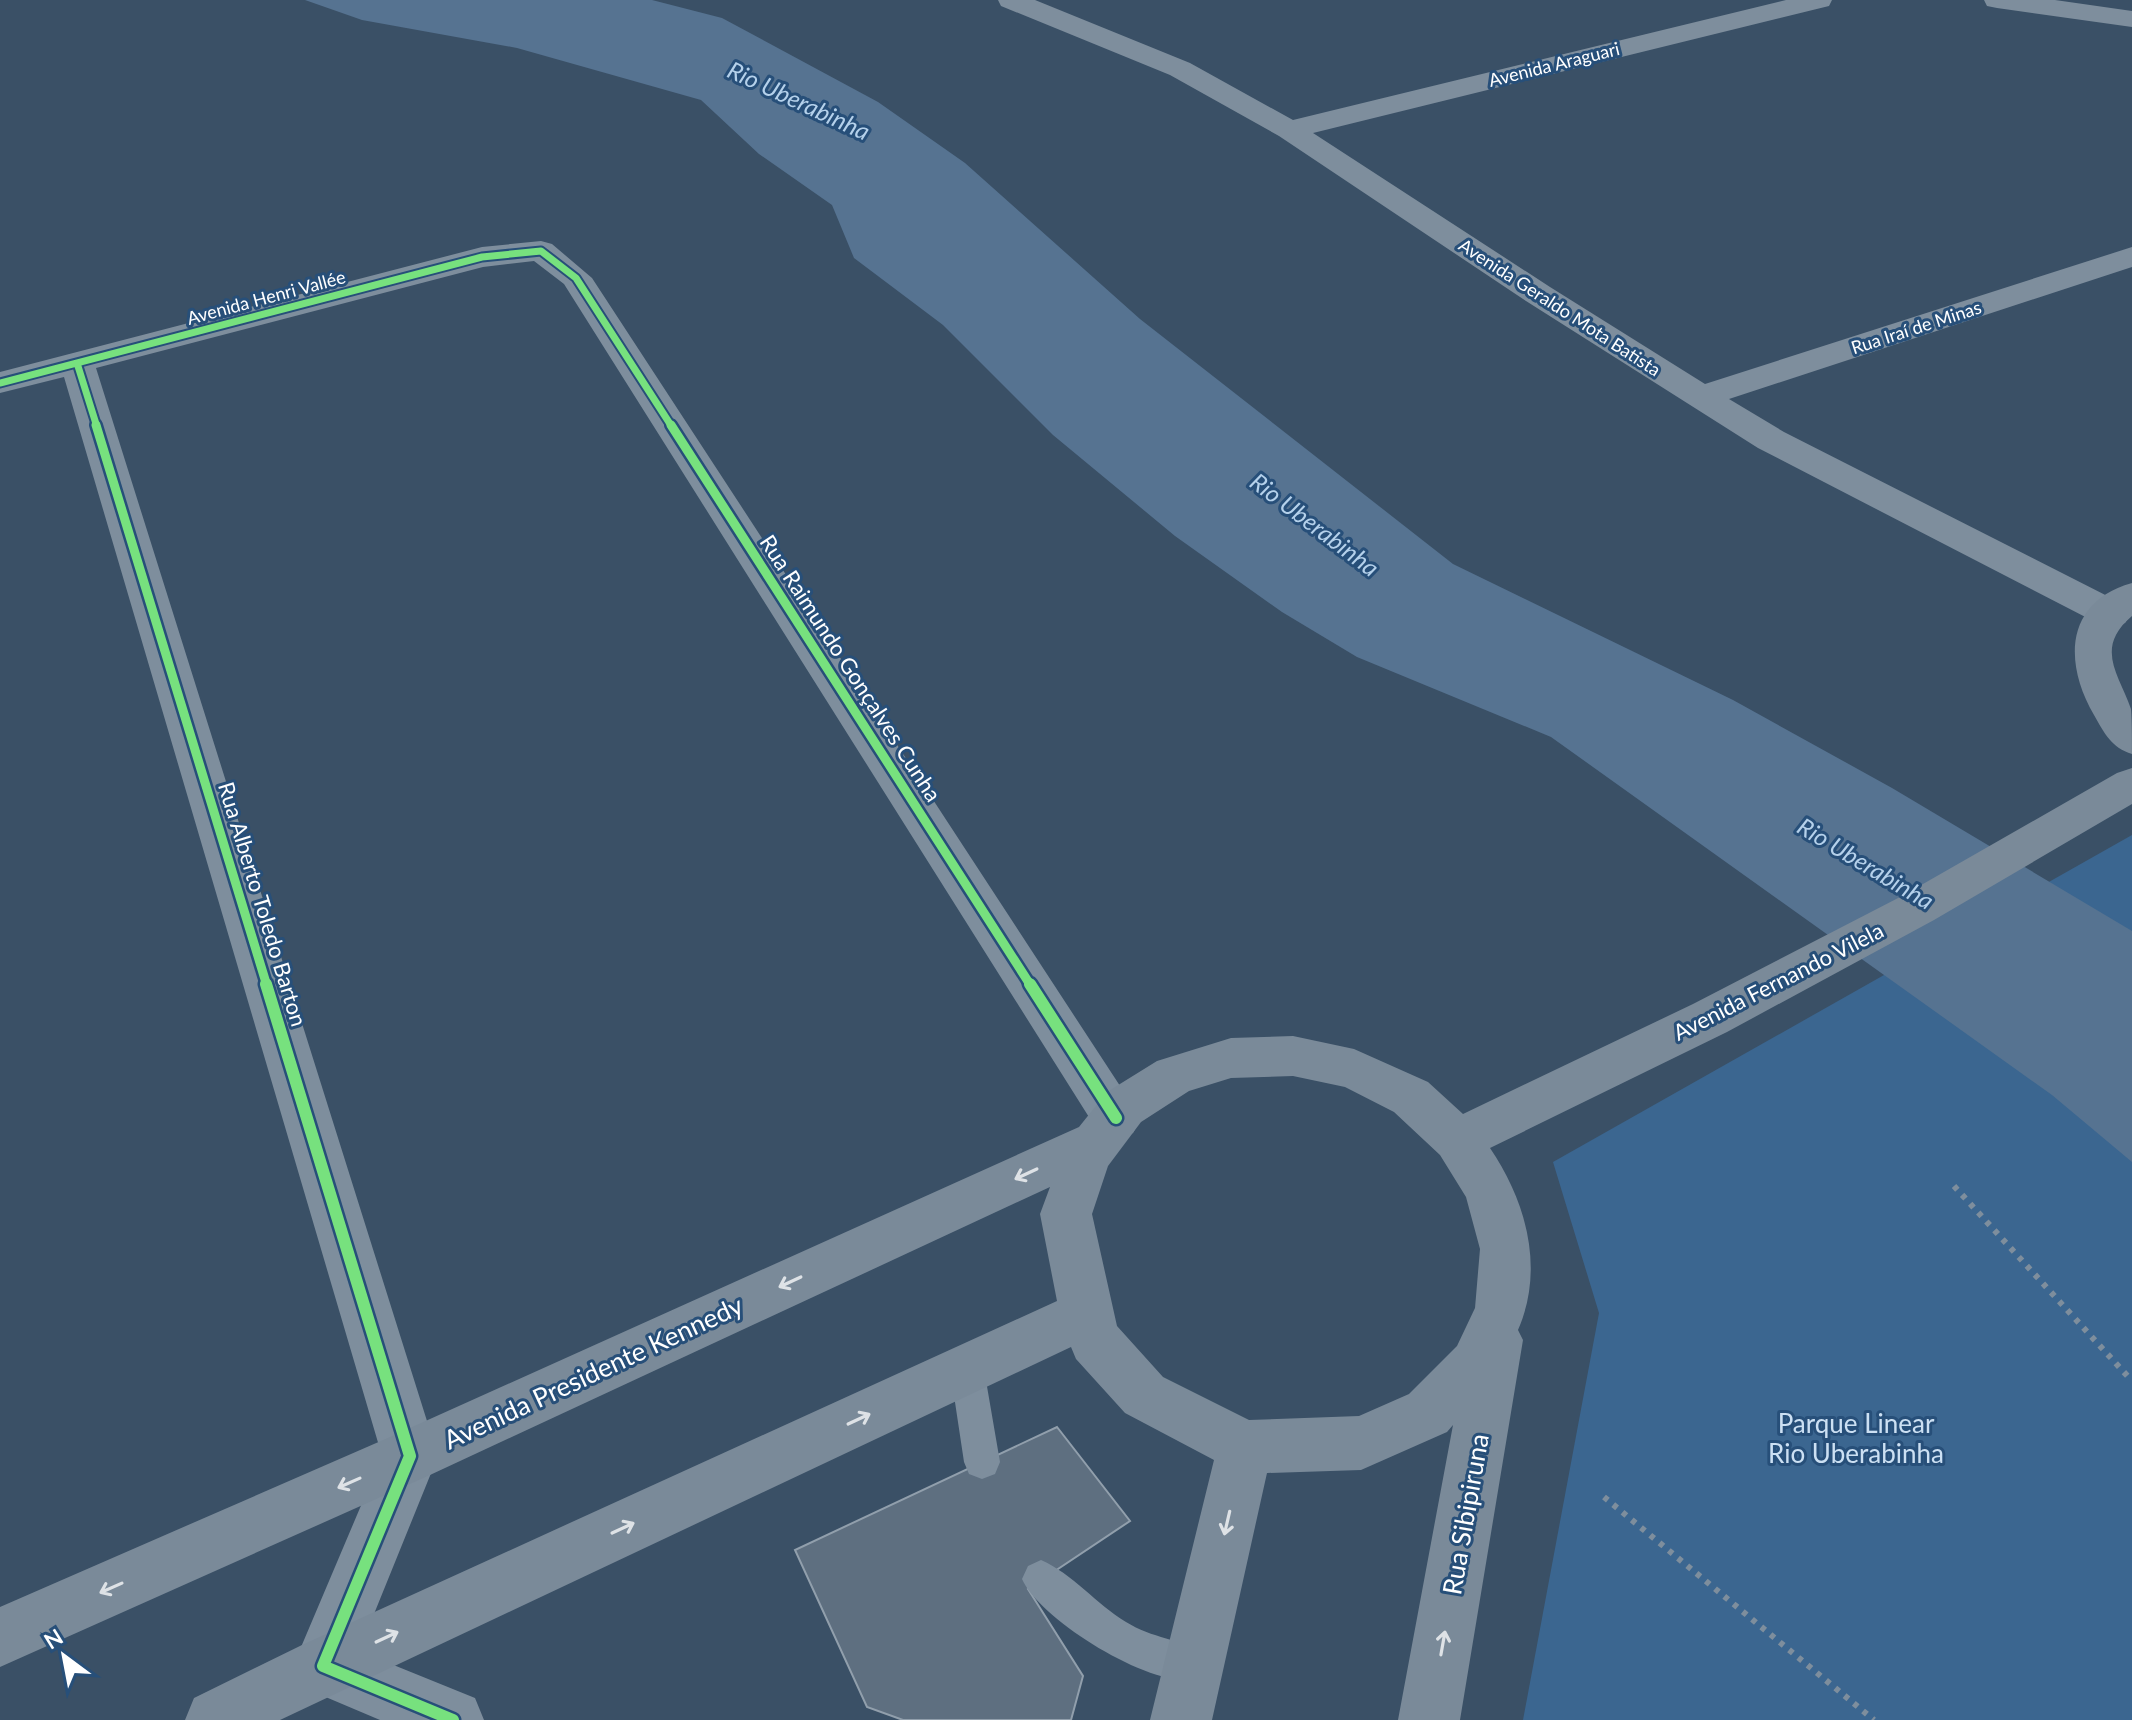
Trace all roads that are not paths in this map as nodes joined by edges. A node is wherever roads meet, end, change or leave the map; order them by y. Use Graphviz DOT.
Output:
graph roads {
  1 [pos="1011,0"];
  2 [pos="1819,0"];
  3 [pos="1997,0"];
  4 [pos="2132,19"];
  5 [pos="1289,130"];
  6 [pos="541,251"];
  7 [pos="2132,257"];
  8 [pos="77,363"];
  9 [pos="0,383"];
  10 [pos="1699,397"];
  11 [pos="2122,605"];
  12 [pos="2132,739"];
  13 [pos="2116,794"];
  14 [pos="1107,1130"];
  15 [pos="1458,1140"];
  16 [pos="1501,1309"];
  17 [pos="1086,1314"];
  18 [pos="967,1369"];
  19 [pos="1245,1447"];
  20 [pos="410,1456"];
  21 [pos="982,1462"];
  22 [pos="1041,1579"];
  23 [pos="0,1637"];
  24 [pos="1194,1665"];
  25 [pos="323,1666"];
  26 [pos="216,1720"];
  27 [pos="453,1720"];
  28 [pos="1181,1720"];
  29 [pos="1429,1720"];
  1 -- 5 [label="street, Avenida Geraldo Mota Batista"];
  2 -- 5 [label="street, Avenida Araguari"];
  3 -- 4 [label="street"];
  5 -- 10 [label="street, Avenida Geraldo Mota Batista"];
  6 -- 8 [label="street, Avenida Henri Vallée"];
  6 -- 14 [label="street, Rua Raimundo Gonçalves Cunha"];
  7 -- 10 [label="street, Rua Iraí de Minas"];
  8 -- 9 [label="street, Avenida Henri Vallée"];
  8 -- 20 [label="street, Rua Alberto Toledo Barton"];
  10 -- 11 [label="street, Avenida Geraldo Mota Batista"];
  11 -- 12 [label="street"];
  13 -- 15 [label="street, Avenida Fernando Vilela"];
  14 -- 15 [label="street"];
  14 -- 17 [label="street"];
  14 -- 20 [label="street, Avenida Presidente Kennedy, one-way"];
  15 -- 16 [label="street"];
  16 -- 19 [label="street"];
  29 -- 16 [label="street, Rua Sibipiruna, one-way"];
  17 -- 18 [label="street"];
  17 -- 19 [label="street"];
  18 -- 21 [label="lane"];
  25 -- 18 [label="street, one-way"];
  19 -- 24 [label="street, one-way"];
  20 -- 23 [label="street, Avenida Presidente Kennedy, one-way"];
  20 -- 25 [label="street"];
  22 -- 24 [label="lane"];
  24 -- 28 [label="street"];
  25 -- 26 [label="street"];
  25 -- 27 [label="street"];
}
